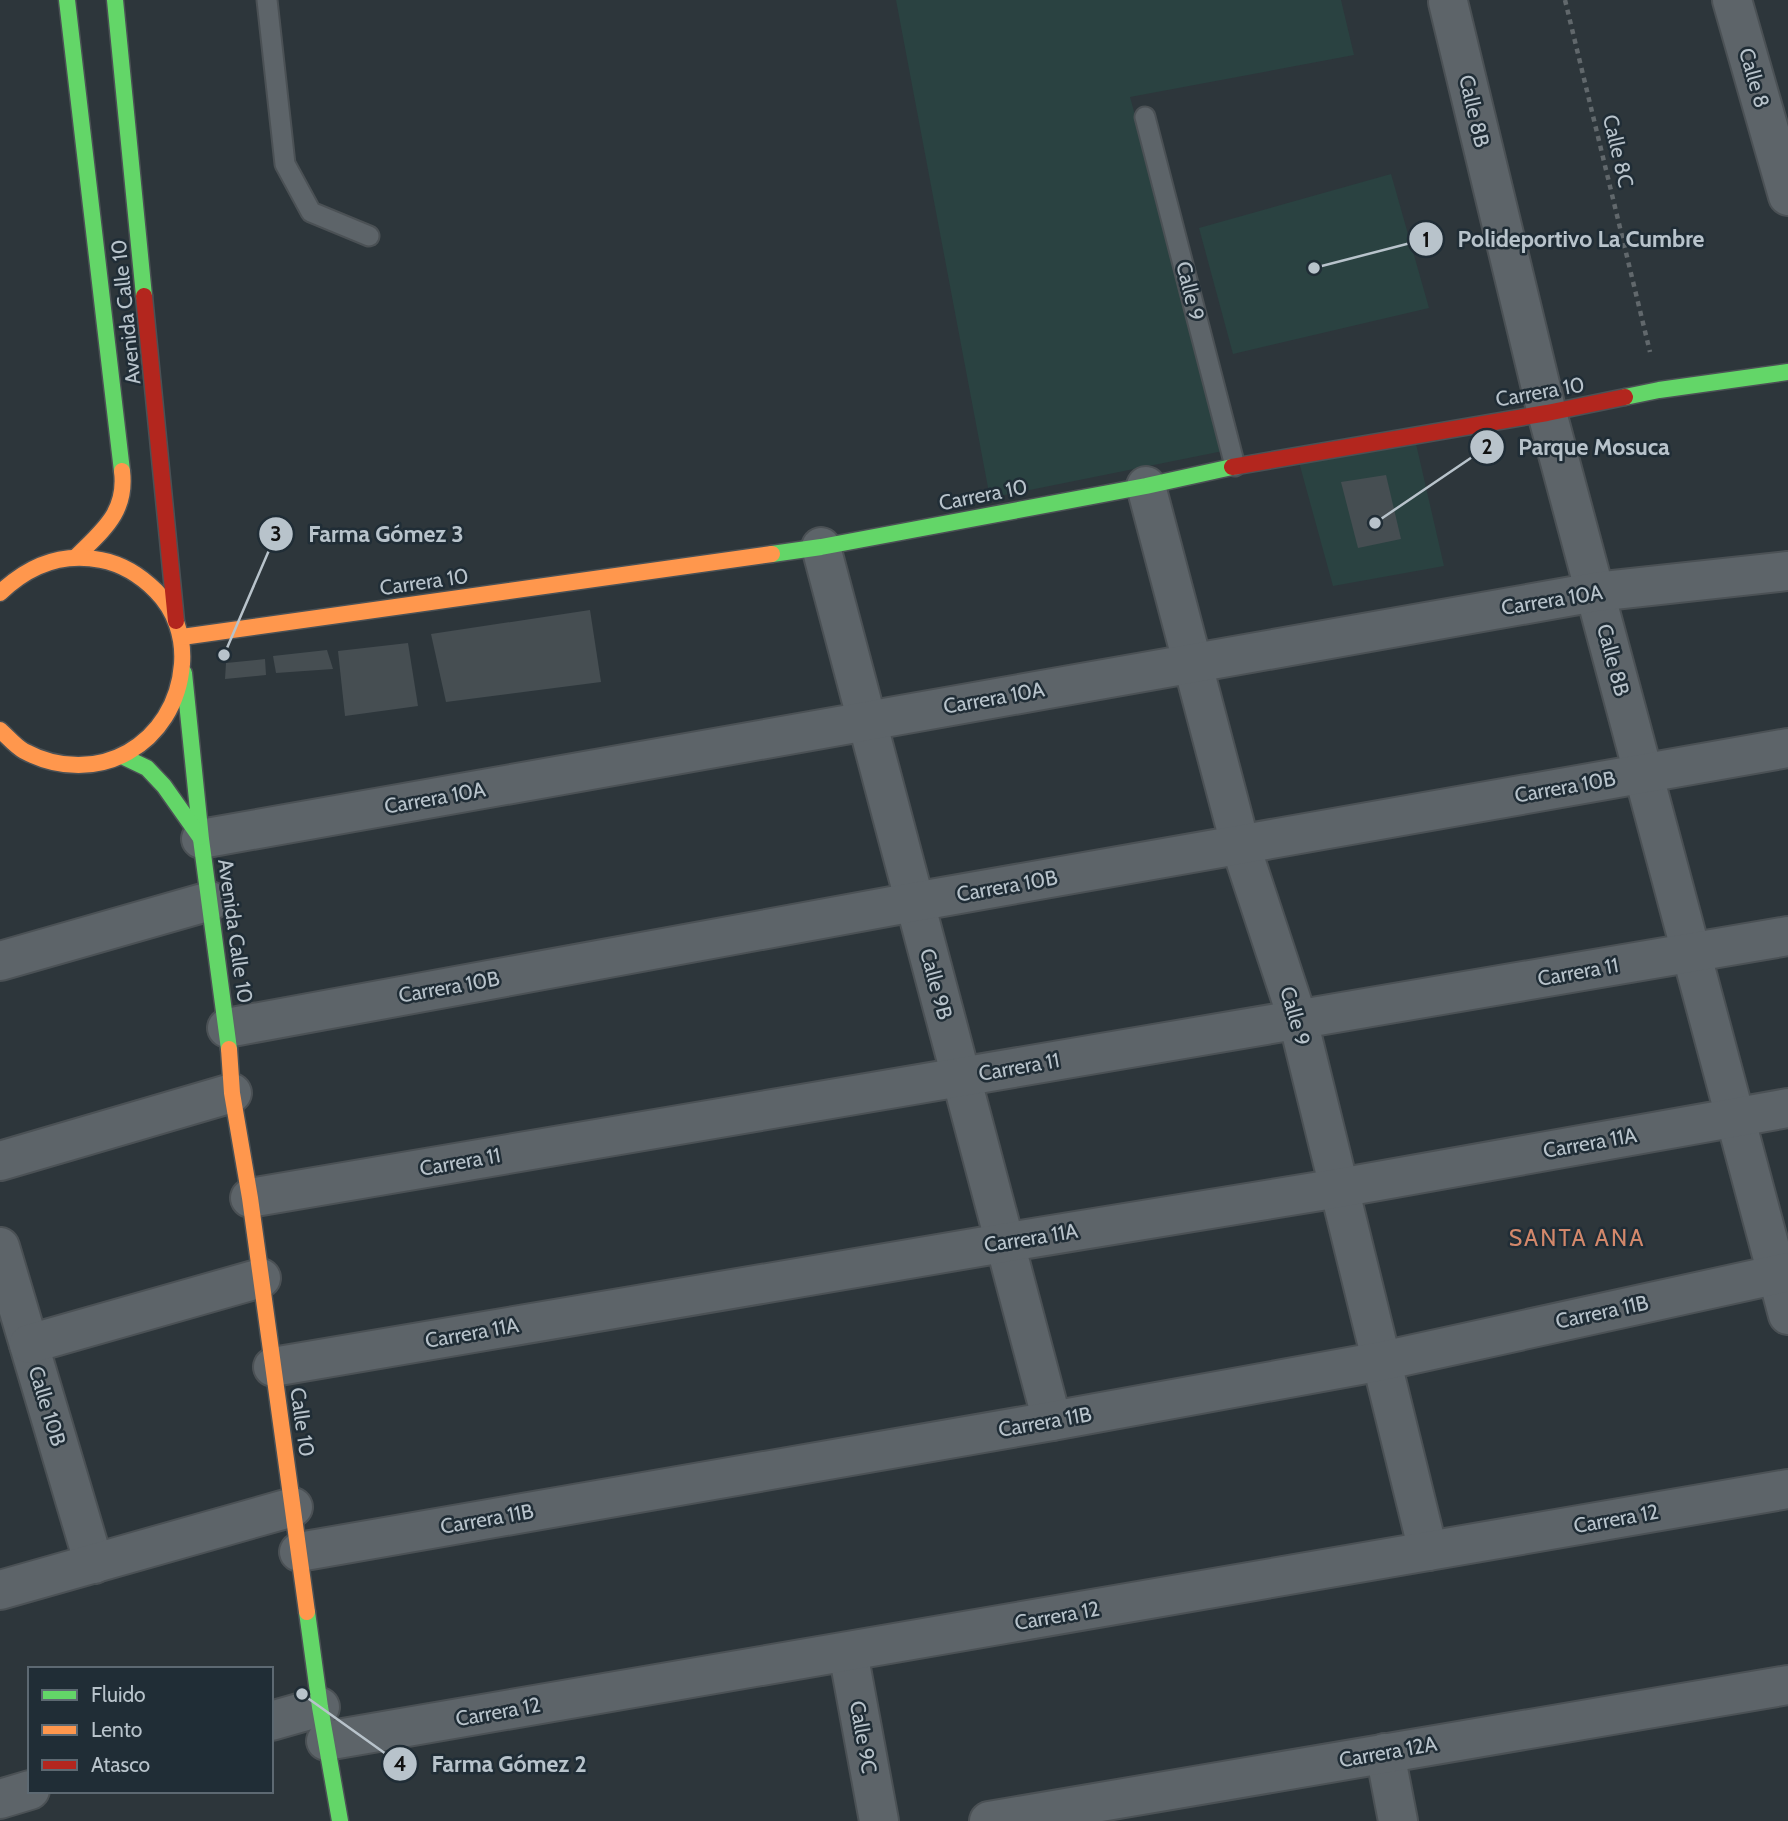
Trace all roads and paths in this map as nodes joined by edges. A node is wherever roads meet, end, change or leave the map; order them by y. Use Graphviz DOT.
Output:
graph roads {
  1 [pos="67,0"];
  2 [pos="116,0"];
  3 [pos="267,0"];
  4 [pos="1565,0"];
  5 [pos="1732,0"];
  6 [pos="1448,2"];
  7 [pos="1145,117"];
  8 [pos="1788,196"];
  9 [pos="369,236"];
  10 [pos="1788,372"];
  11 [pos="1659,390"];
  12 [pos="1547,413"];
  13 [pos="1235,466"];
  14 [pos="1146,486"];
  15 [pos="821,547"];
  16 [pos="77,556"];
  17 [pos="1788,571"];
  18 [pos="1595,592"];
  19 [pos="0,593"];
  20 [pos="176,621"];
  21 [pos="181,637"];
  22 [pos="1193,663"];
  23 [pos="184,673"];
  24 [pos="867,721"];
  25 [pos="8,747"];
  26 [pos="1788,748"];
  27 [pos="124,757"];
  28 [pos="1643,773"];
  29 [pos="201,839"];
  30 [pos="1240,844"];
  31 [pos="210,901"];
  32 [pos="914,902"];
  33 [pos="1788,936"];
  34 [pos="1691,952"];
  35 [pos="0,961"];
  36 [pos="1298,1020"];
  37 [pos="227,1028"];
  38 [pos="960,1077"];
  39 [pos="232,1093"];
  40 [pos="1788,1108"];
  41 [pos="1735,1117"];
  42 [pos="0,1161"];
  43 [pos="1339,1188"];
  44 [pos="250,1198"];
  45 [pos="1003,1242"];
  46 [pos="0,1247"];
  47 [pos="1782,1273"];
  48 [pos="261,1278"];
  49 [pos="1788,1315"];
  50 [pos="29,1344"];
  51 [pos="1382,1361"];
  52 [pos="273,1367"];
  53 [pos="1052,1421"];
  54 [pos="1788,1489"];
  55 [pos="293,1507"];
  56 [pos="1428,1551"];
  57 [pos="299,1552"];
  58 [pos="94,1564"];
  59 [pos="0,1590"];
  60 [pos="848,1652"];
  61 [pos="1788,1685"];
  62 [pos="273,1721"];
  63 [pos="323,1724"];
  64 [pos="1385,1753"];
  65 [pos="28,1791"];
  66 [pos="0,1799"];
  67 [pos="340,1821"];
  68 [pos="879,1821"];
  69 [pos="989,1821"];
  70 [pos="1398,1821"];
  1 -- 16 [label="street, Avenida Calle 10"];
  2 -- 20 [label="street, Avenida Calle 10"];
  3 -- 9 [label="lane"];
  4 -- 11 [label="path, Calle 8C"];
  5 -- 8 [label="street, Calle 8"];
  6 -- 12 [label="street, Calle 8B"];
  7 -- 13 [label="lane, Calle 9"];
  10 -- 11 [label="street, Carrera 10"];
  11 -- 12 [label="street, Carrera 10"];
  12 -- 13 [label="street, Carrera 10"];
  12 -- 18 [label="street, Calle 8B"];
  13 -- 14 [label="street, Carrera 10"];
  14 -- 15 [label="street, Carrera 10"];
  14 -- 22 [label="street, Calle 9"];
  15 -- 21 [label="street, Carrera 10"];
  15 -- 24 [label="street, Calle 9B"];
  16 -- 19 [label="street"];
  16 -- 20 [label="street"];
  17 -- 18 [label="street, Carrera 10A"];
  18 -- 22 [label="street, Carrera 10A"];
  18 -- 28 [label="street, Calle 8B"];
  20 -- 21 [label="street, Avenida Calle 10"];
  21 -- 23 [label="street, Avenida Calle 10"];
  22 -- 24 [label="street, Carrera 10A"];
  22 -- 30 [label="street, Calle 9"];
  23 -- 27 [label="street"];
  23 -- 29 [label="street, Avenida Calle 10"];
  24 -- 29 [label="street, Carrera 10A"];
  24 -- 32 [label="street, Calle 9B"];
  25 -- 27 [label="street"];
  26 -- 28 [label="street, Carrera 10B"];
  27 -- 29 [label="street, Avenida Calle 10"];
  28 -- 30 [label="street, Carrera 10B"];
  28 -- 34 [label="street, Calle 8B"];
  29 -- 31 [label="street, Avenida Calle 10"];
  30 -- 32 [label="street, Carrera 10B"];
  30 -- 36 [label="street, Calle 9"];
  31 -- 35 [label="street"];
  31 -- 37 [label="street, Avenida Calle 10"];
  32 -- 37 [label="street, Carrera 10B"];
  32 -- 38 [label="street, Calle 9B"];
  33 -- 34 [label="street, Carrera 11"];
  34 -- 36 [label="street, Carrera 11"];
  34 -- 41 [label="street, Calle 8B"];
  36 -- 38 [label="street, Carrera 11"];
  36 -- 43 [label="street, Calle 9"];
  37 -- 39 [label="street, Calle 10"];
  38 -- 44 [label="street, Carrera 11"];
  38 -- 45 [label="street, Calle 9B"];
  39 -- 42 [label="street"];
  39 -- 44 [label="street, Calle 10"];
  40 -- 41 [label="street, Carrera 11A"];
  41 -- 43 [label="street, Carrera 11A"];
  41 -- 47 [label="street, Calle 8B"];
  43 -- 45 [label="street, Carrera 11A"];
  43 -- 51 [label="street, Calle 9"];
  44 -- 48 [label="street, Calle 10"];
  45 -- 52 [label="street, Carrera 11A"];
  45 -- 53 [label="street, Calle 9B"];
  46 -- 50 [label="street, Calle 10B"];
  47 -- 49 [label="street, Calle 8B"];
  47 -- 51 [label="street, Carrera 11B"];
  48 -- 50 [label="street"];
  48 -- 52 [label="street, Calle 10"];
  50 -- 58 [label="street, Calle 10B"];
  51 -- 53 [label="street, Carrera 11B"];
  51 -- 56 [label="street, Calle 9"];
  52 -- 55 [label="street, Calle 10"];
  53 -- 57 [label="street, Carrera 11B"];
  54 -- 56 [label="street, Carrera 12"];
  55 -- 57 [label="street, Calle 10"];
  55 -- 58 [label="street"];
  56 -- 60 [label="street, Carrera 12"];
  57 -- 63 [label="street, Calle 10"];
  58 -- 59 [label="street"];
  60 -- 63 [label="street, Carrera 12"];
  60 -- 68 [label="street, Calle 9C"];
  61 -- 64 [label="street, Carrera 12A"];
  62 -- 63 [label="street, Carrera 12"];
  63 -- 67 [label="street, Calle 10"];
  64 -- 69 [label="street, Carrera 12A"];
  64 -- 70 [label="street"];
  65 -- 66 [label="street"];
}
